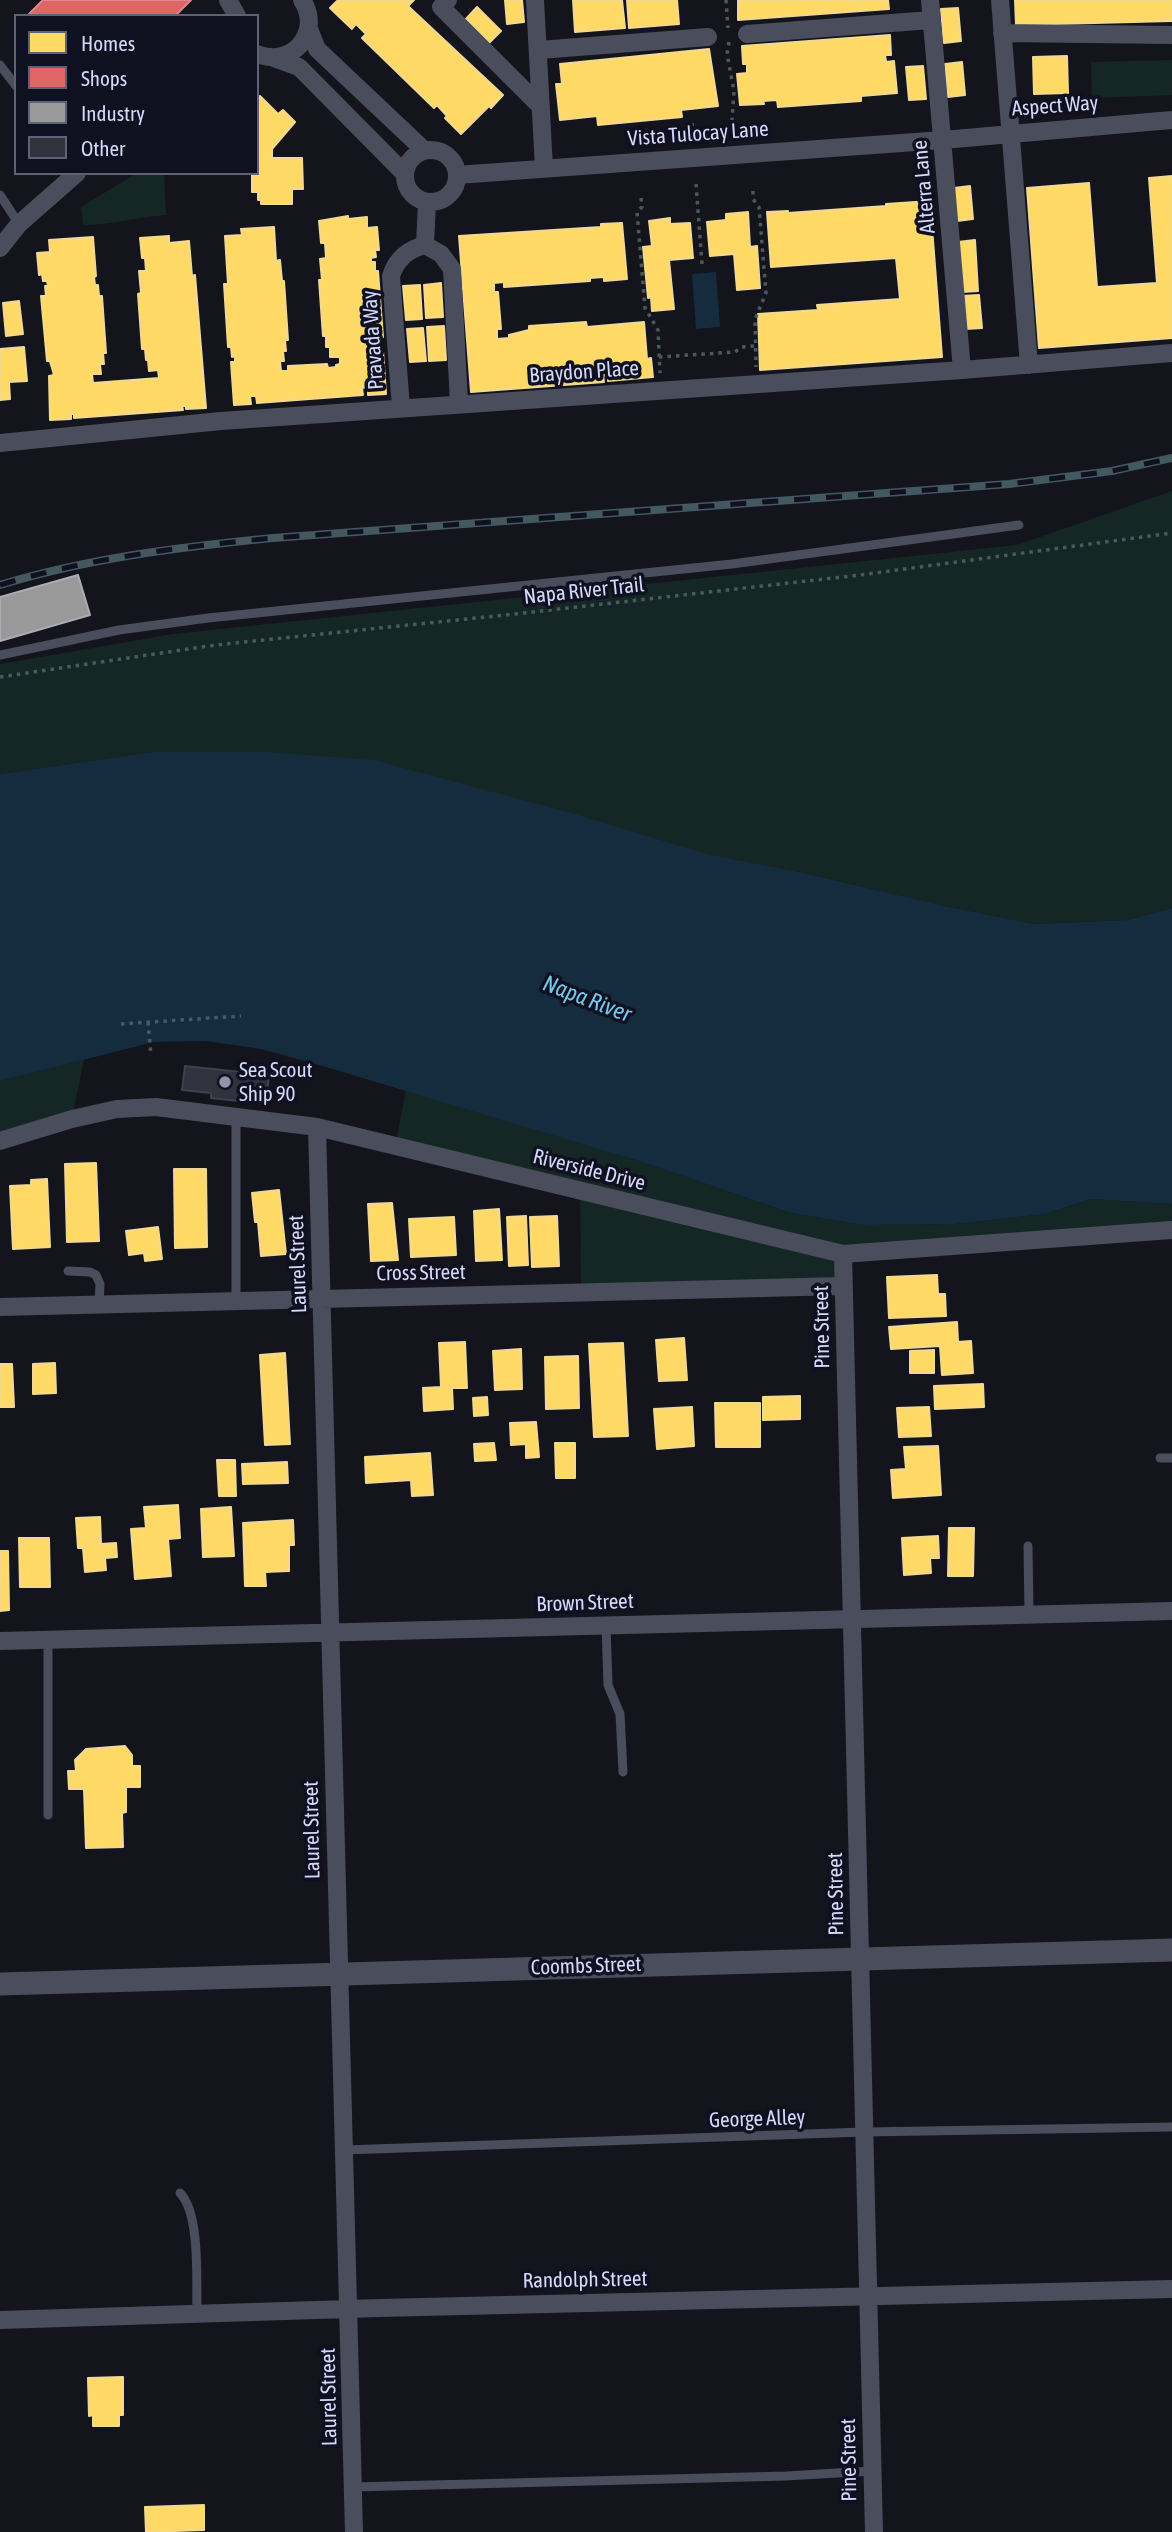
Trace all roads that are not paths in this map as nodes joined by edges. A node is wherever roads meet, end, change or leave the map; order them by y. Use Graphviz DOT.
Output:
graph roads {
  1 [pos="448,0"];
  2 [pos="535,0"];
  3 [pos="930,0"];
  4 [pos="1000,0"];
  5 [pos="307,10"];
  6 [pos="931,20"];
  7 [pos="1002,33"];
  8 [pos="747,34"];
  9 [pos="1172,35"];
  10 [pos="708,37"];
  11 [pos="539,50"];
  12 [pos="264,58"];
  13 [pos="0,65"];
  14 [pos="14,83"];
  15 [pos="541,107"];
  16 [pos="1172,120"];
  17 [pos="1009,132"];
  18 [pos="943,140"];
  19 [pos="424,150"];
  20 [pos="544,168"];
  21 [pos="404,173"];
  22 [pos="75,175"];
  23 [pos="457,175"];
  24 [pos="0,195"];
  25 [pos="428,202"];
  26 [pos="19,223"];
  27 [pos="425,245"];
  28 [pos="0,248"];
  29 [pos="1172,353"];
  30 [pos="1029,365"];
  31 [pos="962,370"];
  32 [pos="459,403"];
  33 [pos="401,408"];
  34 [pos="0,443"];
  35 [pos="1019,525"];
  36 [pos="0,655"];
  37 [pos="236,1117"];
  38 [pos="317,1127"];
  39 [pos="0,1141"];
  40 [pos="1172,1230"];
  41 [pos="843,1254"];
  42 [pos="68,1271"];
  43 [pos="843,1286"];
  44 [pos="322,1297"];
  45 [pos="236,1300"];
  46 [pos="99,1304"];
  47 [pos="0,1307"];
  48 [pos="1160,1458"];
  49 [pos="1172,1458"];
  50 [pos="1028,1546"];
  51 [pos="1172,1611"];
  52 [pos="1029,1614"];
  53 [pos="852,1618"];
  54 [pos="606,1625"];
  55 [pos="330,1632"];
  56 [pos="48,1640"];
  57 [pos="0,1641"];
  58 [pos="623,1772"];
  59 [pos="48,1815"];
  60 [pos="1172,1950"];
  61 [pos="860,1959"];
  62 [pos="338,1973"];
  63 [pos="0,1984"];
  64 [pos="1172,2127"];
  65 [pos="864,2132"];
  66 [pos="344,2150"];
  67 [pos="180,2193"];
  68 [pos="1172,2289"];
  69 [pos="869,2295"];
  70 [pos="350,2309"];
  71 [pos="197,2314"];
  72 [pos="0,2320"];
  73 [pos="872,2472"];
  74 [pos="354,2487"];
  75 [pos="355,2532"];
  76 [pos="873,2532"];
  1 -- 15 [label="street"];
  2 -- 11 [label="street"];
  3 -- 6 [label="street, Alterra Lane"];
  4 -- 7 [label="street"];
  5 -- 12 [label="street"];
  5 -- 19 [label="street"];
  6 -- 8 [label="street"];
  6 -- 18 [label="street, Alterra Lane"];
  7 -- 9 [label="street"];
  7 -- 17 [label="street"];
  10 -- 11 [label="street"];
  11 -- 15 [label="street"];
  12 -- 21 [label="street"];
  13 -- 14 [label="lane"];
  15 -- 20 [label="street"];
  16 -- 17 [label="street, Aspect Way"];
  17 -- 18 [label="street, Aspect Way"];
  17 -- 30 [label="street"];
  18 -- 20 [label="street, Vista Tulocay Lane"];
  18 -- 31 [label="street, Alterra Lane"];
  19 -- 21 [label="street"];
  19 -- 23 [label="street"];
  20 -- 23 [label="street, Vista Tulocay Lane"];
  21 -- 25 [label="street"];
  22 -- 26 [label="street"];
  23 -- 25 [label="street"];
  24 -- 26 [label="lane"];
  25 -- 27 [label="street"];
  26 -- 28 [label="street"];
  27 -- 32 [label="street"];
  27 -- 33 [label="street, Pravada Way"];
  29 -- 30 [label="street, Braydon Place"];
  30 -- 31 [label="street, Braydon Place"];
  31 -- 32 [label="street, Braydon Place"];
  32 -- 33 [label="street, Braydon Place"];
  33 -- 34 [label="street, Braydon Place"];
  35 -- 36 [label="lane"];
  37 -- 38 [label="street, Riverside Drive"];
  37 -- 39 [label="street, Riverside Drive"];
  37 -- 45 [label="lane"];
  38 -- 41 [label="street, Riverside Drive"];
  38 -- 44 [label="street, Laurel Street"];
  40 -- 41 [label="street, Riverside Drive"];
  41 -- 43 [label="street, Pine Street"];
  42 -- 46 [label="lane"];
  43 -- 44 [label="street, Cross Street"];
  43 -- 53 [label="street, Pine Street"];
  44 -- 45 [label="street, Cross Street"];
  44 -- 55 [label="street, Laurel Street"];
  45 -- 46 [label="street, Cross Street"];
  46 -- 47 [label="street, Cross Street"];
  48 -- 49 [label="lane"];
  50 -- 52 [label="lane"];
  51 -- 52 [label="street, Brown Street"];
  52 -- 53 [label="street, Brown Street"];
  53 -- 54 [label="street, Brown Street"];
  53 -- 61 [label="street, Pine Street"];
  54 -- 55 [label="street, Brown Street"];
  54 -- 58 [label="lane"];
  55 -- 56 [label="street, Brown Street"];
  55 -- 62 [label="street, Laurel Street"];
  56 -- 57 [label="street, Brown Street"];
  56 -- 59 [label="lane"];
  60 -- 61 [label="street, Coombs Street"];
  61 -- 62 [label="street, Coombs Street"];
  61 -- 65 [label="street, Pine Street"];
  62 -- 63 [label="street, Coombs Street"];
  62 -- 66 [label="street, Laurel Street"];
  64 -- 65 [label="lane, George Alley"];
  65 -- 66 [label="lane, George Alley"];
  65 -- 69 [label="street, Pine Street"];
  66 -- 70 [label="street, Laurel Street"];
  67 -- 71 [label="lane"];
  68 -- 69 [label="street, Randolph Street"];
  69 -- 70 [label="street, Randolph Street"];
  69 -- 73 [label="street, Pine Street"];
  70 -- 71 [label="street, Randolph Street"];
  70 -- 74 [label="street, Laurel Street"];
  71 -- 72 [label="street, Randolph Street"];
  73 -- 74 [label="lane"];
  73 -- 76 [label="street, Pine Street"];
  74 -- 75 [label="street, Laurel Street"];
}
